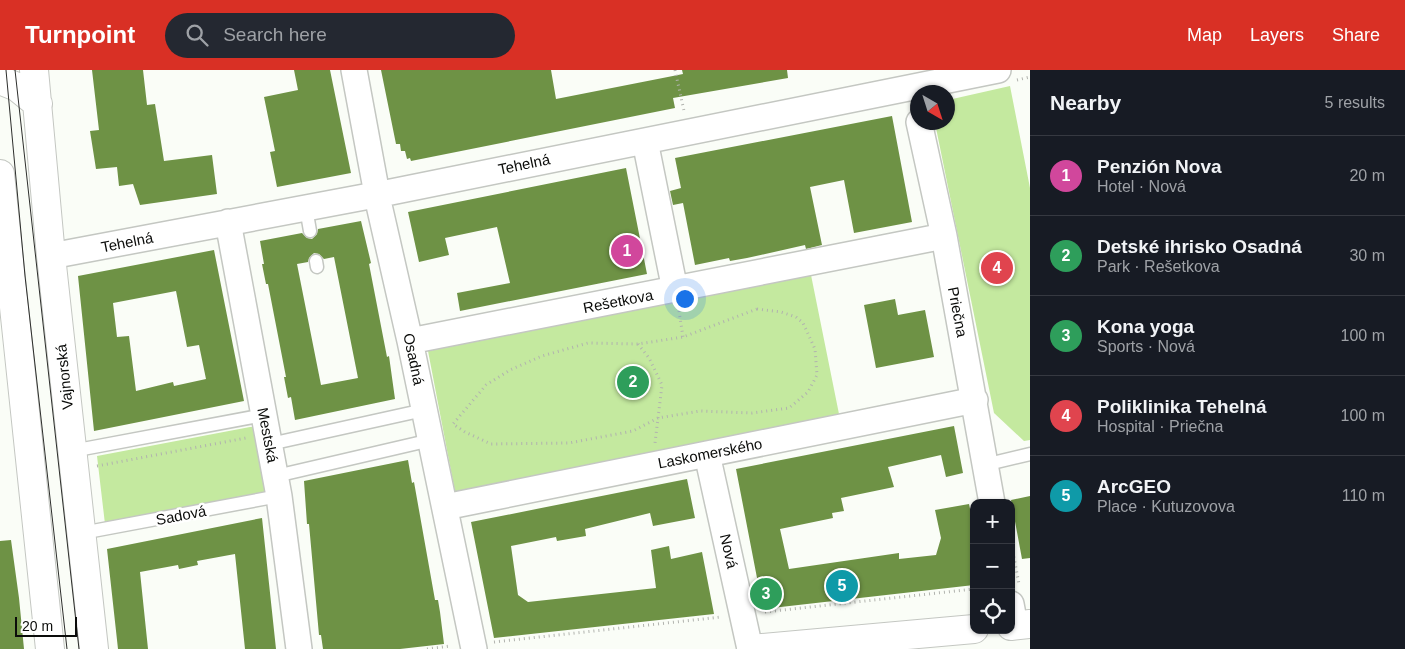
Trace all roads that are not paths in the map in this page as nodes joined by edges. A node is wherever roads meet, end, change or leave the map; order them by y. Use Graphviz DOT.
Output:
graph roads {
  1 [pos="34,70"];
  2 [pos="354,70"];
  3 [pos="998,70"];
  4 [pos="0,80"];
  5 [pos="925,85"];
  6 [pos="910,88"];
  7 [pos="38,104"];
  8 [pos="921,130"];
  9 [pos="645,141"];
  10 [pos="0,174"];
  11 [pos="378,193"];
  12 [pos="228,222"];
  13 [pos="944,236"];
  14 [pos="51,256"];
  15 [pos="676,296"];
  16 [pos="410,341"];
  17 [pos="975,400"];
  18 [pos="424,410"];
  19 [pos="264,415"];
  20 [pos="261,440"];
  21 [pos="431,440"];
  22 [pos="707,454"];
  23 [pos="1030,454"];
  24 [pos="82,459"];
  25 [pos="984,465"];
  26 [pos="278,486"];
  27 [pos="991,499"];
  28 [pos="445,507"];
  29 [pos="82,534"];
  30 [pos="970,630"];
  31 [pos="920,642"];
  32 [pos="482,646"];
  33 [pos="50,649"];
  34 [pos="94,649"];
  35 [pos="299,649"];
  36 [pos="751,649"];
  1 -- 7 [label="main road, Vajnorská"];
  2 -- 11 [label="street, Osadná"];
  3 -- 5 [label="street, Tehelná"];
  4 -- 7 [label="main road"];
  6 -- 9 [label="street, Tehelná"];
  7 -- 14 [label="main road, Vajnorská"];
  8 -- 13 [label="street, Priečna"];
  9 -- 11 [label="street, Tehelná"];
  9 -- 15 [label="street"];
  10 -- 33 [label="main road"];
  11 -- 12 [label="street, Tehelná"];
  11 -- 16 [label="street, Osadná"];
  12 -- 14 [label="street, Tehelná"];
  12 -- 19 [label="street, Mestská"];
  13 -- 15 [label="street, Rešetkova"];
  13 -- 17 [label="street, Priečna"];
  14 -- 24 [label="main road, Vajnorská"];
  15 -- 16 [label="street, Rešetkova"];
  16 -- 18 [label="street, Osadná"];
  17 -- 22 [label="street, Laskomerského"];
  17 -- 25 [label="street, Priečna"];
  18 -- 20 [label="lane"];
  18 -- 21 [label="street, Osadná"];
  19 -- 20 [label="street, Mestská"];
  19 -- 24 [label="lane"];
  20 -- 26 [label="street, Mestská"];
  21 -- 26 [label="lane, Sadová"];
  21 -- 28 [label="street, Osadná"];
  22 -- 28 [label="street, Laskomerského"];
  22 -- 36 [label="street, Nová"];
  23 -- 25 [label="lane"];
  24 -- 29 [label="main road, Vajnorská"];
  25 -- 27 [label="street, Priečna"];
  26 -- 29 [label="lane, Sadová"];
  26 -- 35 [label="street, Mestská"];
  28 -- 32 [label="street, Osadná"];
  29 -- 34 [label="main road, Vajnorská"];
  30 -- 31 [label="main road"];
  31 -- 36 [label="main road"];
}
